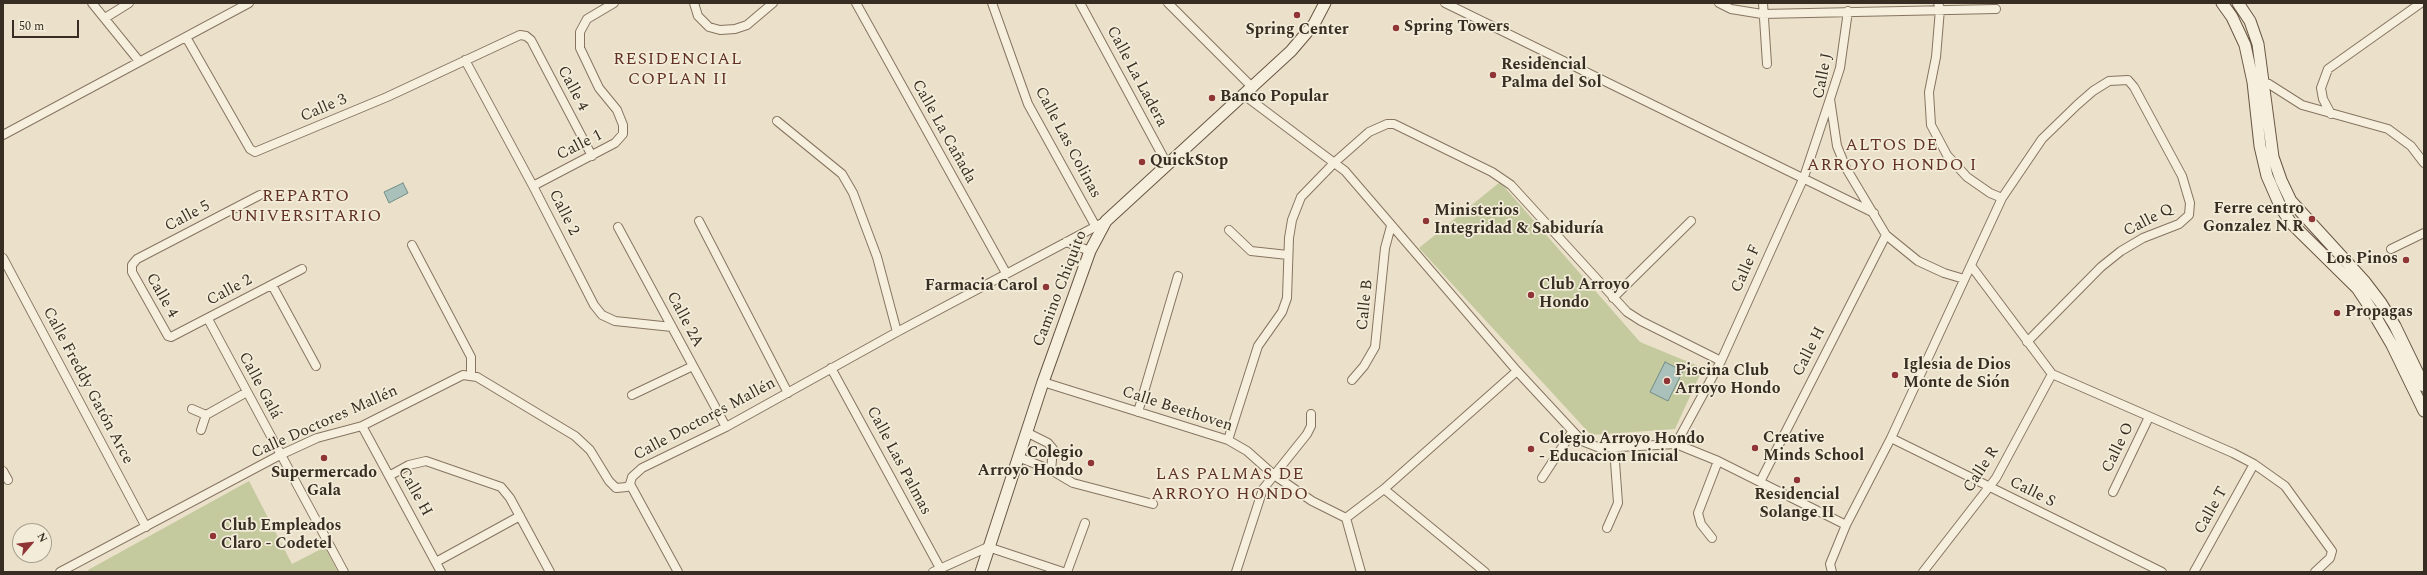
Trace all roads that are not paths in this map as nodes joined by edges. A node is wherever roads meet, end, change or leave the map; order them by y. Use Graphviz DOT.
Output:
graph roads {
  1 [pos="92,3"];
  2 [pos="130,3"];
  3 [pos="614,3"];
  4 [pos="694,3"];
  5 [pos="773,3"];
  6 [pos="856,3"];
  7 [pos="992,3"];
  8 [pos="1080,3"];
  9 [pos="1168,3"];
  10 [pos="1324,3"];
  11 [pos="1445,3"];
  12 [pos="1719,3"];
  13 [pos="1763,3"];
  14 [pos="2222,3"];
  15 [pos="2238,3"];
  16 [pos="2420,3"];
  17 [pos="246,4"];
  18 [pos="1939,6"];
  19 [pos="1843,9"];
  20 [pos="1996,9"];
  21 [pos="1762,14"];
  22 [pos="105,18"];
  23 [pos="526,36"];
  24 [pos="186,37"];
  25 [pos="465,60"];
  26 [pos="138,61"];
  27 [pos="1767,64"];
  28 [pos="2259,82"];
  29 [pos="1248,91"];
  30 [pos="1830,99"];
  31 [pos="2331,114"];
  32 [pos="777,121"];
  33 [pos="3,135"];
  34 [pos="592,156"];
  35 [pos="1335,162"];
  36 [pos="2424,163"];
  37 [pos="1167,164"];
  38 [pos="1804,177"];
  39 [pos="533,186"];
  40 [pos="260,195"];
  41 [pos="2002,198"];
  42 [pos="1874,213"];
  43 [pos="699,221"];
  44 [pos="1106,221"];
  45 [pos="1691,221"];
  46 [pos="1096,226"];
  47 [pos="1392,226"];
  48 [pos="618,227"];
  49 [pos="1229,230"];
  50 [pos="2424,233"];
  51 [pos="1886,235"];
  52 [pos="1066,242"];
  53 [pos="412,245"];
  54 [pos="2391,249"];
  55 [pos="1090,251"];
  56 [pos="1288,255"];
  57 [pos="3,258"];
  58 [pos="132,265"];
  59 [pos="1972,266"];
  60 [pos="302,269"];
  61 [pos="1006,274"];
  62 [pos="1178,276"];
  63 [pos="1964,278"];
  64 [pos="272,285"];
  65 [pos="1613,298"];
  66 [pos="208,319"];
  67 [pos="672,327"];
  68 [pos="897,332"];
  69 [pos="171,337"];
  70 [pos="2027,342"];
  71 [pos="1721,361"];
  72 [pos="316,366"];
  73 [pos="693,366"];
  74 [pos="831,368"];
  75 [pos="1517,371"];
  76 [pos="2052,374"];
  77 [pos="471,375"];
  78 [pos="1352,380"];
  79 [pos="1043,382"];
  80 [pos="2424,386"];
  81 [pos="247,392"];
  82 [pos="788,393"];
  83 [pos="632,395"];
  84 [pos="192,409"];
  85 [pos="2424,411"];
  86 [pos="1138,412"];
  87 [pos="1311,414"];
  88 [pos="206,416"];
  89 [pos="2149,417"];
  90 [pos="362,426"];
  91 [pos="726,427"];
  92 [pos="202,430"];
  93 [pos="1026,432"];
  94 [pos="1572,432"];
  95 [pos="1891,438"];
  96 [pos="1228,440"];
  97 [pos="1676,444"];
  98 [pos="1614,448"];
  99 [pos="280,455"];
  100 [pos="1018,457"];
  101 [pos="1718,461"];
  102 [pos="2254,464"];
  103 [pos="1052,470"];
  104 [pos="3,471"];
  105 [pos="1274,475"];
  106 [pos="389,476"];
  107 [pos="1542,478"];
  108 [pos="8,480"];
  109 [pos="1760,482"];
  110 [pos="630,484"];
  111 [pos="1990,487"];
  112 [pos="1384,489"];
  113 [pos="2113,492"];
  114 [pos="1153,504"];
  115 [pos="520,516"];
  116 [pos="1346,518"];
  117 [pos="1085,523"];
  118 [pos="1846,525"];
  119 [pos="146,527"];
  120 [pos="1607,528"];
  121 [pos="1712,538"];
  122 [pos="988,547"];
  123 [pos="436,562"];
  124 [pos="936,570"];
  125 [pos="60,572"];
  126 [pos="344,572"];
  127 [pos="441,572"];
  128 [pos="550,572"];
  129 [pos="678,572"];
  130 [pos="981,572"];
  131 [pos="1063,572"];
  132 [pos="1067,572"];
  133 [pos="1236,572"];
  134 [pos="1361,572"];
  135 [pos="1485,572"];
  136 [pos="1832,572"];
  137 [pos="1923,572"];
  138 [pos="2162,572"];
  139 [pos="2194,572"];
  140 [pos="2316,572"];
  1 -- 22 [label="street"];
  2 -- 22 [label="street"];
  3 -- 34 [label="street, Calle 1"];
  4 -- 5 [label="street"];
  6 -- 61 [label="street, Calle La Cañada"];
  7 -- 46 [label="street, Calle Las Colinas"];
  8 -- 37 [label="street, Calle La Ladera"];
  9 -- 29 [label="street"];
  10 -- 29 [label="main road, Camino Chiquito"];
  11 -- 38 [label="street"];
  12 -- 21 [label="street"];
  13 -- 21 [label="street"];
  14 -- 28 [label="main road"];
  15 -- 28 [label="main road"];
  16 -- 31 [label="street"];
  17 -- 24 [label="street"];
  18 -- 19 [label="street"];
  18 -- 20 [label="street"];
  18 -- 41 [label="street"];
  19 -- 21 [label="street"];
  19 -- 30 [label="street, Calle J"];
  21 -- 27 [label="street"];
  22 -- 26 [label="street"];
  23 -- 25 [label="street, Calle 3"];
  23 -- 34 [label="street, Calle 4"];
  24 -- 25 [label="street, Calle 3"];
  24 -- 26 [label="street"];
  25 -- 39 [label="street, Calle 2"];
  26 -- 33 [label="street"];
  28 -- 31 [label="street"];
  28 -- 80 [label="main road"];
  28 -- 85 [label="main road"];
  29 -- 35 [label="street"];
  29 -- 37 [label="main road, Camino Chiquito"];
  30 -- 38 [label="street, Calle F"];
  30 -- 42 [label="street, Calle J"];
  31 -- 36 [label="street"];
  32 -- 68 [label="street"];
  34 -- 39 [label="street, Calle 1"];
  35 -- 47 [label="street"];
  35 -- 56 [label="street"];
  35 -- 65 [label="street"];
  37 -- 44 [label="main road, Camino Chiquito"];
  38 -- 42 [label="street"];
  38 -- 71 [label="street, Calle F"];
  39 -- 67 [label="street, Calle 2"];
  40 -- 58 [label="street, Calle 5"];
  41 -- 59 [label="street"];
  41 -- 70 [label="street, Calle Q"];
  42 -- 51 [label="street, Calle J"];
  43 -- 82 [label="street"];
  44 -- 46 [label="street, Calle Doctores Mallén"];
  44 -- 55 [label="main road, Camino Chiquito"];
  45 -- 65 [label="street"];
  46 -- 52 [label="street, Calle Doctores Mallén"];
  47 -- 75 [label="street"];
  47 -- 78 [label="street, Calle B"];
  48 -- 67 [label="street, Calle 2A"];
  49 -- 56 [label="street"];
  50 -- 54 [label="street"];
  51 -- 63 [label="street, Calle J"];
  51 -- 109 [label="street, Calle H"];
  52 -- 55 [label="street"];
  52 -- 61 [label="street, Calle Doctores Mallén"];
  53 -- 77 [label="street"];
  55 -- 79 [label="main road, Camino Chiquito"];
  56 -- 96 [label="street"];
  57 -- 119 [label="street, Calle Freddy Gatón Arce"];
  58 -- 69 [label="street, Calle 4"];
  59 -- 63 [label="street"];
  59 -- 70 [label="street"];
  60 -- 64 [label="street, Calle 2"];
  61 -- 68 [label="street, Calle Doctores Mallén"];
  62 -- 86 [label="street"];
  63 -- 95 [label="street"];
  64 -- 66 [label="street, Calle 2"];
  64 -- 72 [label="street"];
  65 -- 71 [label="street"];
  66 -- 69 [label="street, Calle 2"];
  66 -- 81 [label="street, Calle Galá"];
  67 -- 73 [label="street, Calle 2A"];
  68 -- 74 [label="street, Calle Doctores Mallén"];
  70 -- 76 [label="street"];
  71 -- 97 [label="street, Calle F"];
  73 -- 83 [label="street"];
  73 -- 91 [label="street, Calle 2A"];
  74 -- 82 [label="street, Calle Doctores Mallén"];
  74 -- 124 [label="street, Calle Las Palmas"];
  75 -- 94 [label="street"];
  75 -- 112 [label="street"];
  76 -- 89 [label="street"];
  76 -- 111 [label="street, Calle R"];
  77 -- 90 [label="street, Calle Doctores Mallén"];
  77 -- 110 [label="street, Calle Doctores Mallén"];
  79 -- 86 [label="street, Calle Beethoven"];
  79 -- 93 [label="main road, Camino Chiquito"];
  81 -- 88 [label="street"];
  81 -- 99 [label="street, Calle Galá"];
  82 -- 91 [label="street, Calle Doctores Mallén"];
  84 -- 88 [label="street"];
  86 -- 96 [label="street, Calle Beethoven"];
  87 -- 105 [label="street"];
  88 -- 92 [label="street"];
  89 -- 102 [label="street"];
  89 -- 113 [label="street, Calle O"];
  90 -- 99 [label="street, Calle Doctores Mallén"];
  90 -- 106 [label="street, Calle H"];
  91 -- 110 [label="street, Calle Doctores Mallén"];
  93 -- 100 [label="main road, Camino Chiquito"];
  93 -- 103 [label="street"];
  94 -- 98 [label="street"];
  94 -- 107 [label="street"];
  95 -- 111 [label="street, Calle S"];
  95 -- 118 [label="street"];
  96 -- 105 [label="street, Calle Beethoven"];
  97 -- 98 [label="street"];
  97 -- 101 [label="street"];
  98 -- 120 [label="street"];
  99 -- 119 [label="street, Calle Doctores Mallén"];
  99 -- 126 [label="street, Calle Galá"];
  100 -- 103 [label="street"];
  100 -- 122 [label="main road, Camino Chiquito"];
  101 -- 109 [label="street"];
  101 -- 121 [label="street"];
  102 -- 139 [label="street, Calle T"];
  102 -- 140 [label="street"];
  103 -- 114 [label="street"];
  104 -- 108 [label="street"];
  105 -- 116 [label="street, Calle Beethoven"];
  105 -- 133 [label="street"];
  106 -- 115 [label="street"];
  106 -- 123 [label="street, Calle H"];
  109 -- 118 [label="street"];
  110 -- 129 [label="street"];
  111 -- 137 [label="street, Calle R"];
  111 -- 138 [label="street, Calle S"];
  112 -- 116 [label="street"];
  112 -- 135 [label="street"];
  115 -- 123 [label="street"];
  115 -- 128 [label="street"];
  116 -- 134 [label="street"];
  117 -- 132 [label="street"];
  118 -- 136 [label="street"];
  119 -- 125 [label="street, Calle Doctores Mallén"];
  122 -- 124 [label="street"];
  122 -- 130 [label="main road, Camino Chiquito"];
  122 -- 131 [label="street"];
  123 -- 127 [label="street, Calle H"];
}
